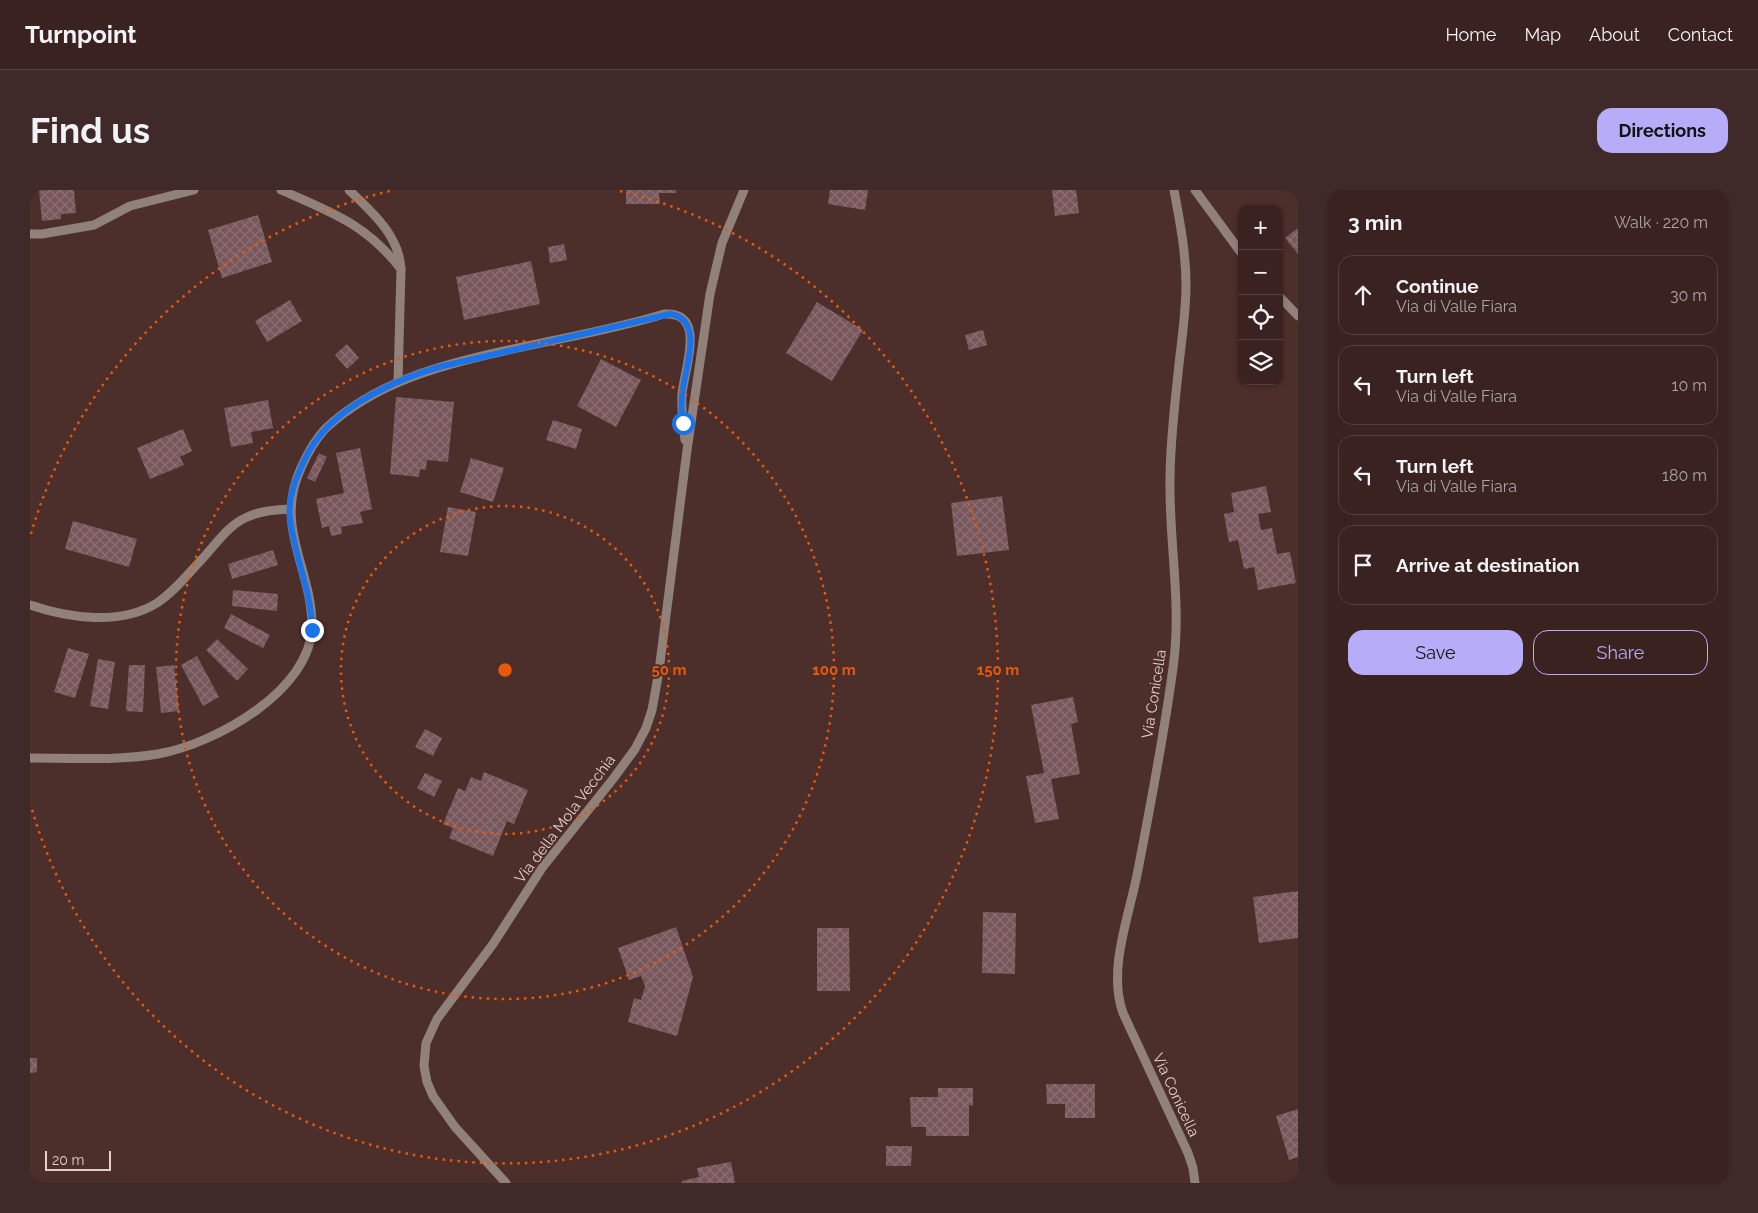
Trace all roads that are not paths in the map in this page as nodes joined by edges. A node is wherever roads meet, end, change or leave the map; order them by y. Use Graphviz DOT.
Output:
graph roads {
  1 [pos="194,190"];
  2 [pos="280,190"];
  3 [pos="349,190"];
  4 [pos="744,190"];
  5 [pos="1174,190"];
  6 [pos="1195,190"];
  7 [pos="30,234"];
  8 [pos="1239,250"];
  9 [pos="401,269"];
  10 [pos="1283,300"];
  11 [pos="1298,316"];
  12 [pos="398,382"];
  13 [pos="687,450"];
  14 [pos="290,509"];
  15 [pos="30,605"];
  16 [pos="30,758"];
  17 [pos="506,1183"];
  18 [pos="1195,1183"];
  1 -- 7 [label="street"];
  2 -- 9 [label="street"];
  3 -- 9 [label="street"];
  4 -- 13 [label="street"];
  5 -- 18 [label="street, Via Conicella"];
  6 -- 8 [label="street"];
  9 -- 12 [label="street"];
  10 -- 11 [label="street"];
  12 -- 13 [label="street"];
  12 -- 14 [label="street"];
  13 -- 17 [label="street, Via della Mola Vecchia"];
  14 -- 15 [label="street"];
  14 -- 16 [label="street"];
}
